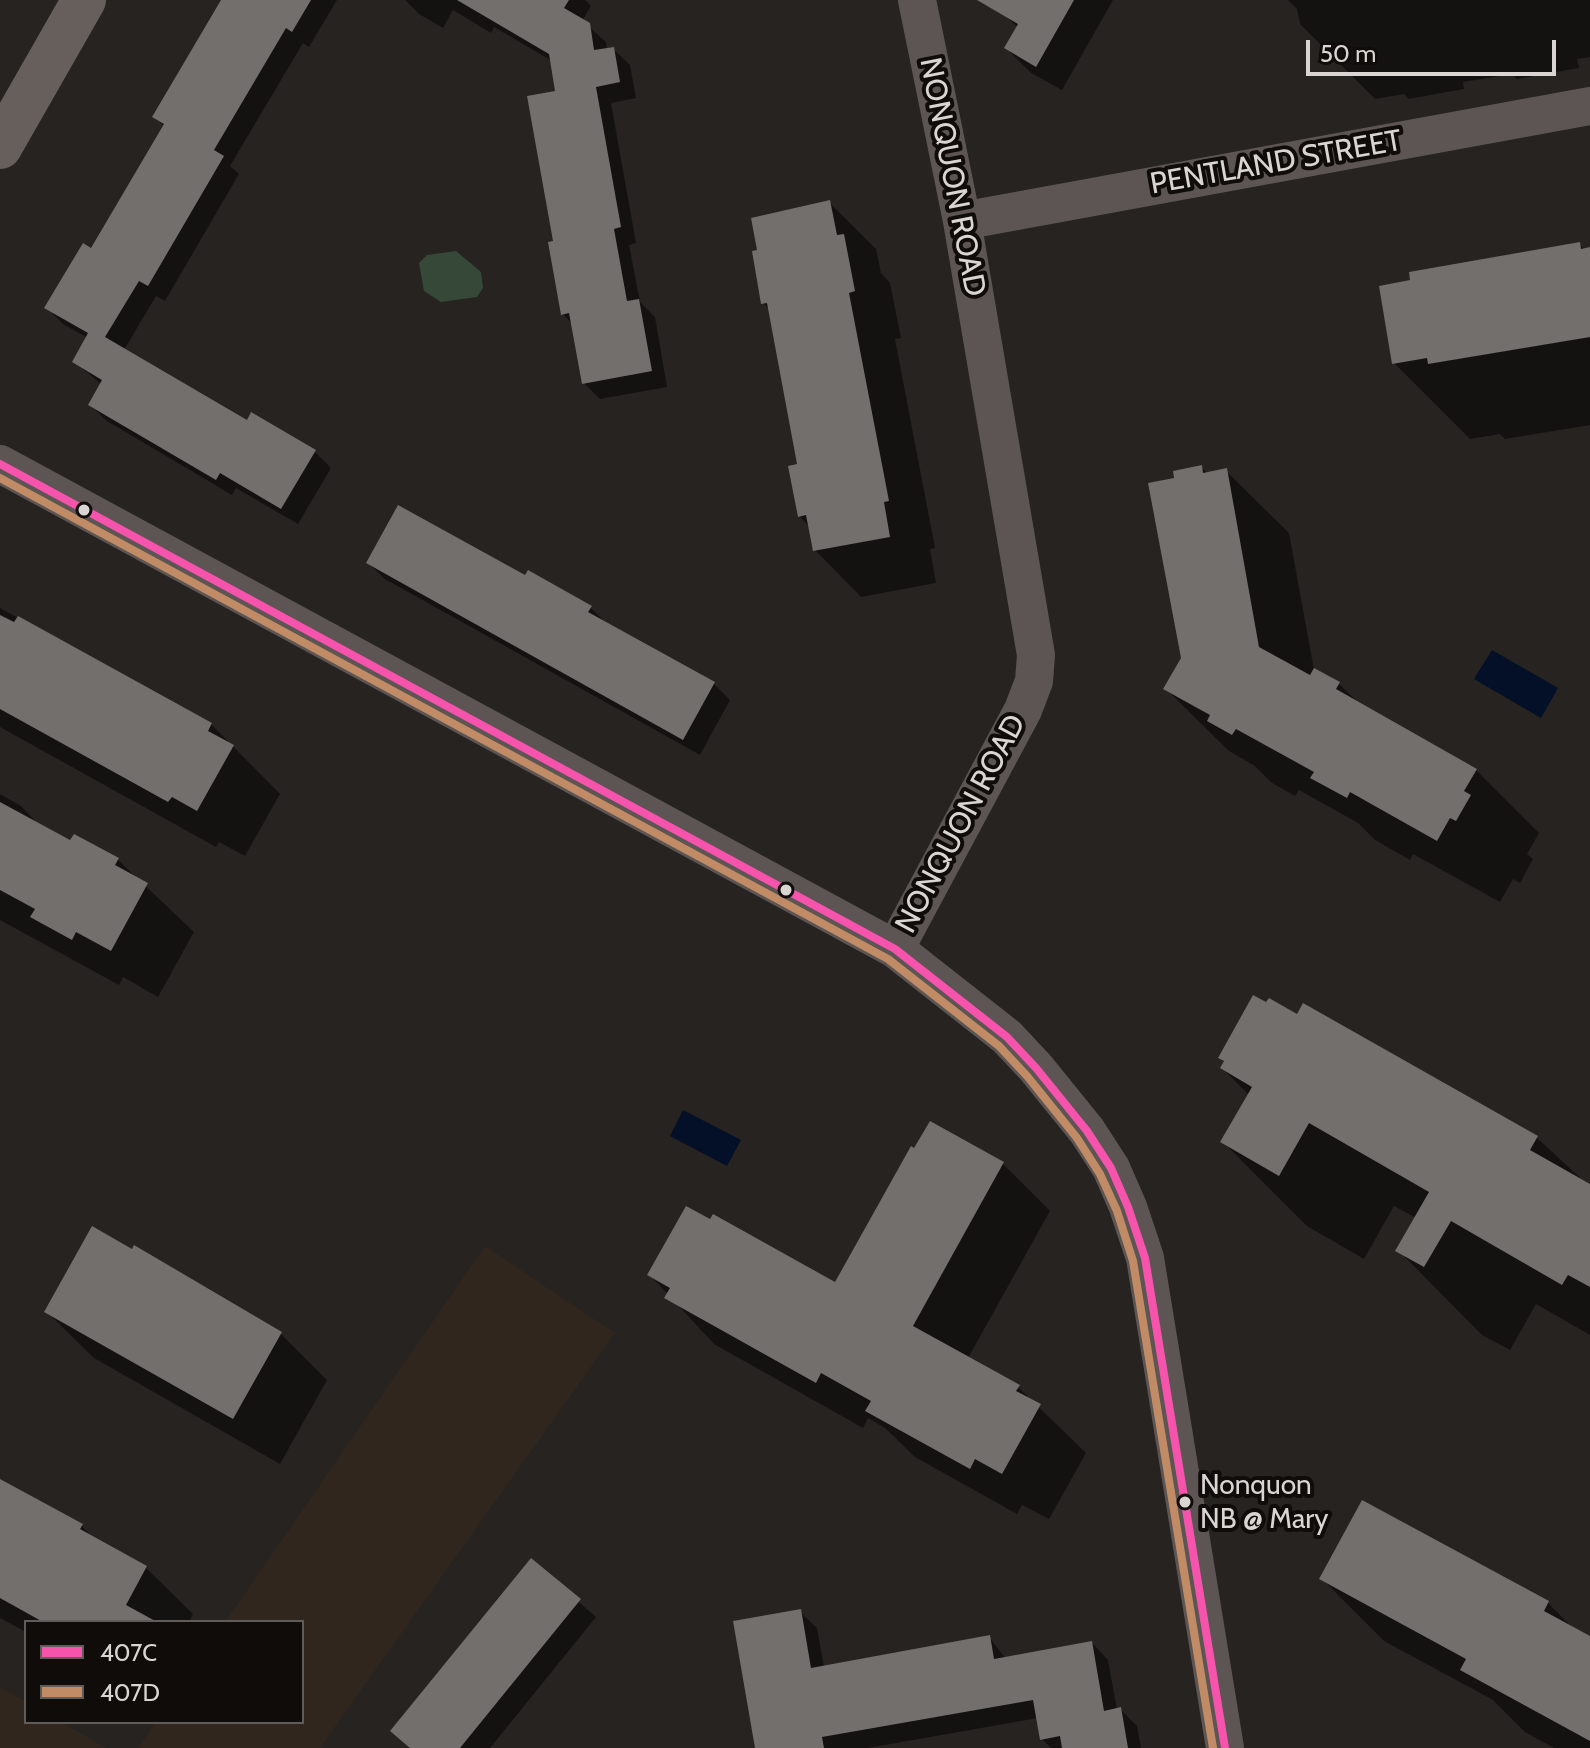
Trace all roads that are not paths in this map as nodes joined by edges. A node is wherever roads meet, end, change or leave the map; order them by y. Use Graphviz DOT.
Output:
graph roads {
  1 [pos="84,0"];
  2 [pos="917,0"];
  3 [pos="1590,106"];
  4 [pos="0,147"];
  5 [pos="962,221"];
  6 [pos="0,464"];
  7 [pos="895,949"];
  8 [pos="1225,1748"];
  1 -- 4 [label="main road"];
  2 -- 5 [label="street, NONQUON ROAD"];
  3 -- 5 [label="street, PENTLAND STREET"];
  5 -- 7 [label="street, NONQUON ROAD"];
  6 -- 7 [label="street"];
  7 -- 8 [label="street, NONQUON ROAD"];
}
